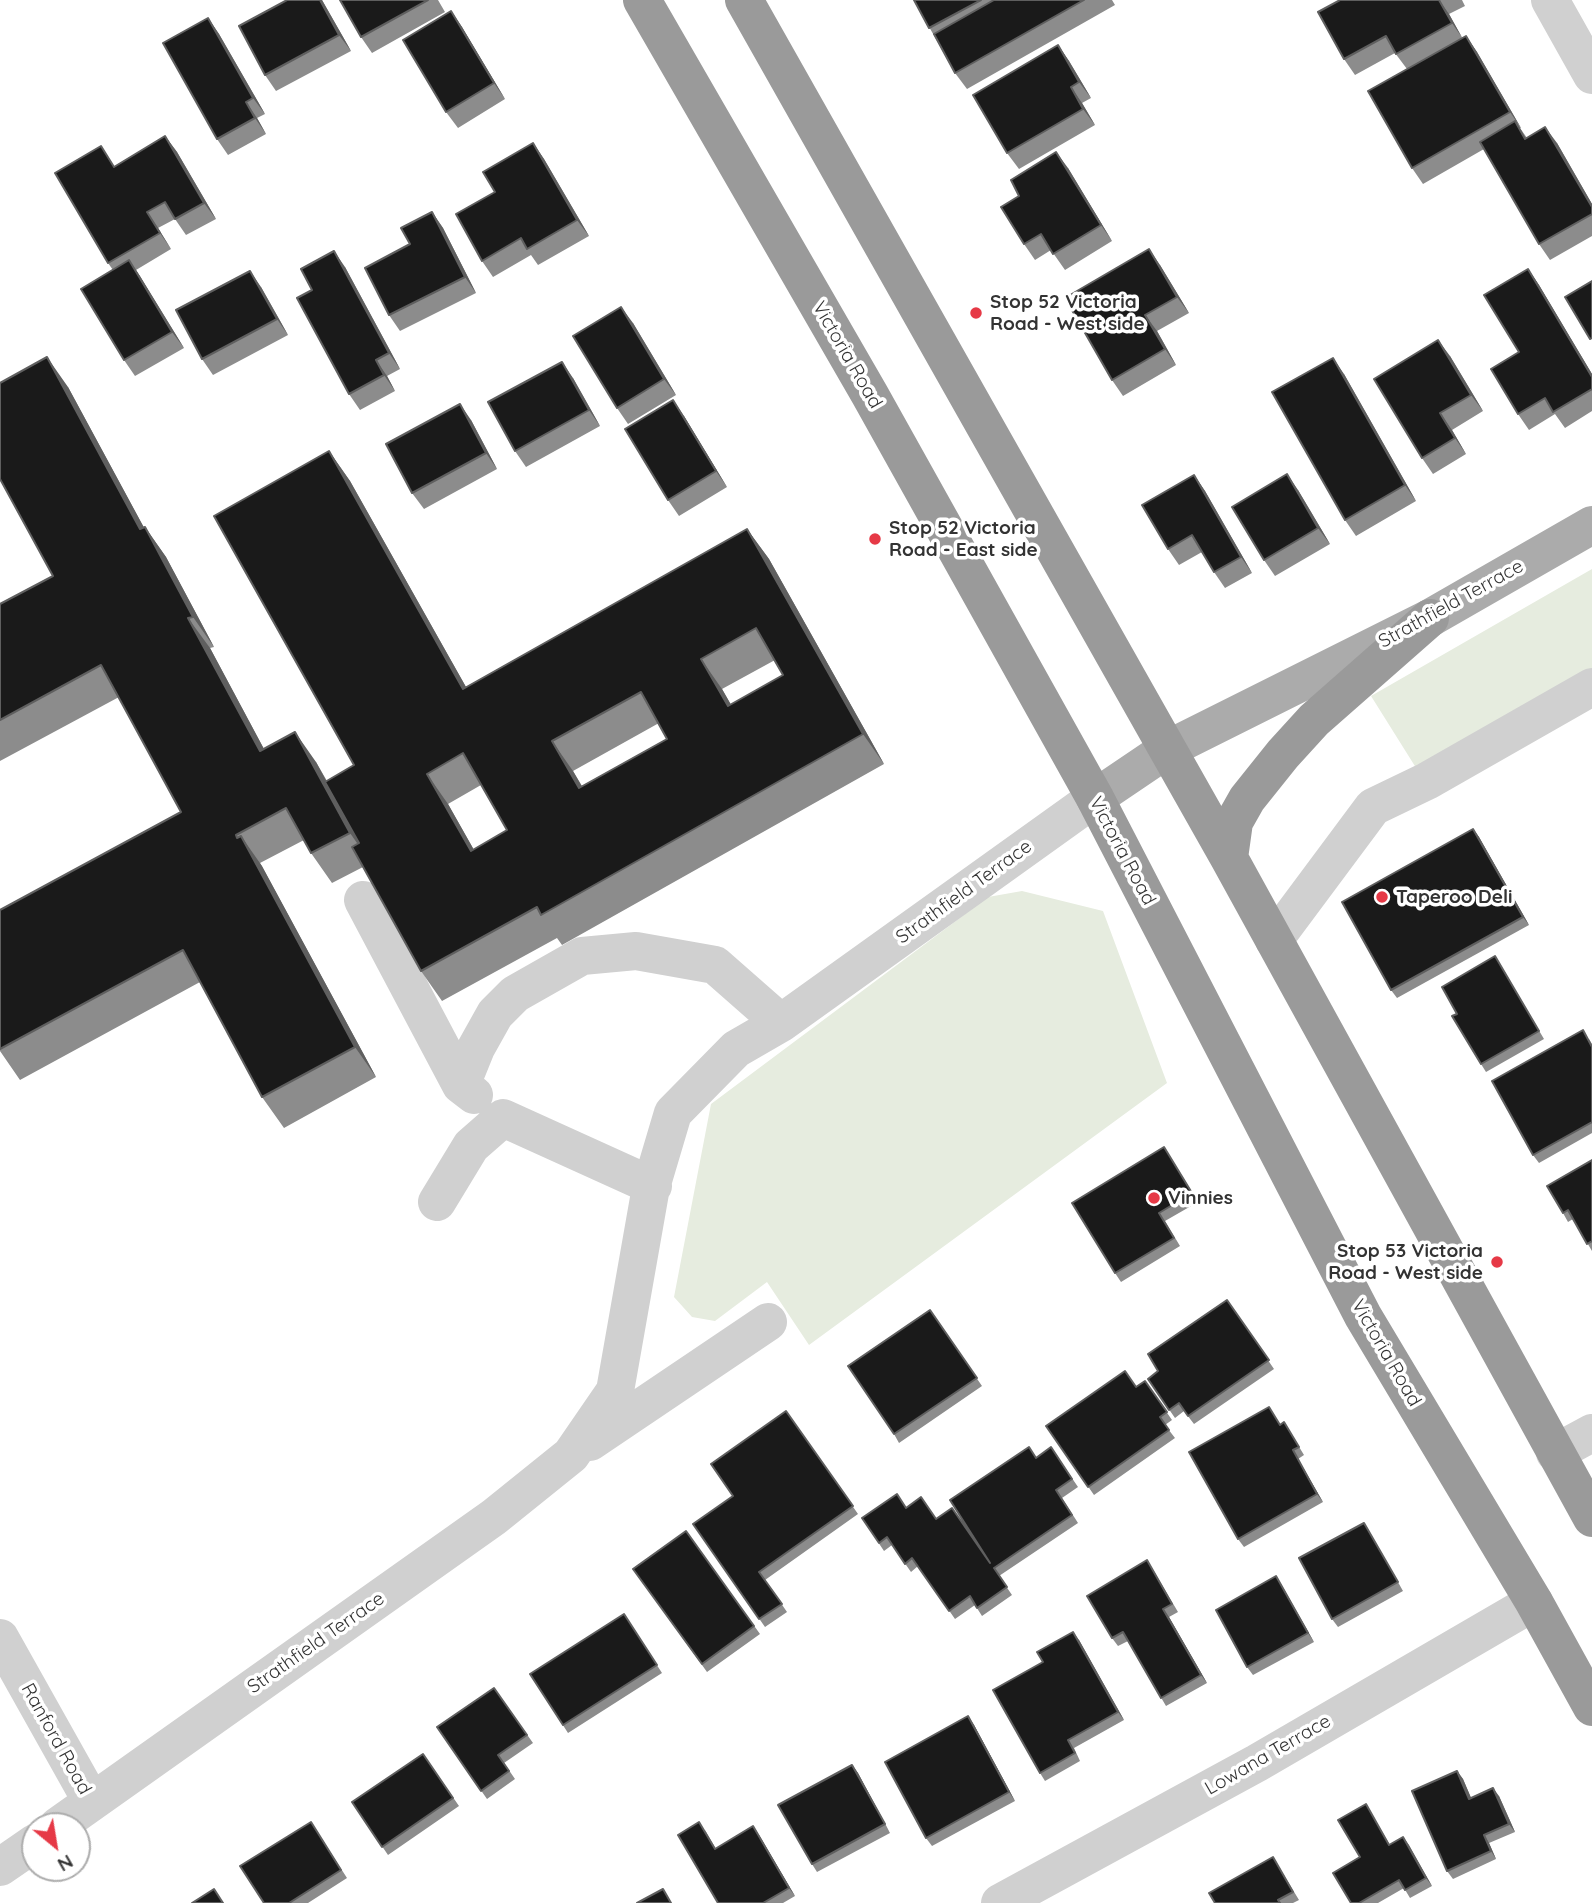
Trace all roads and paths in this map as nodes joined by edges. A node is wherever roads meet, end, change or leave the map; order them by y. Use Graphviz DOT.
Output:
graph roads {
  1 [pos="642,0"];
  2 [pos="744,0"];
  3 [pos="1550,0"];
  4 [pos="1592,75"];
  5 [pos="1592,524"];
  6 [pos="1430,618"];
  7 [pos="1592,687"];
  8 [pos="1166,750"];
  9 [pos="1095,798"];
  10 [pos="1229,858"];
  11 [pos="363,900"];
  12 [pos="1274,940"];
  13 [pos="781,1023"];
  14 [pos="461,1085"];
  15 [pos="503,1118"];
  16 [pos="653,1186"];
  17 [pos="437,1202"];
  18 [pos="768,1321"];
  19 [pos="1592,1433"];
  20 [pos="1555,1453"];
  21 [pos="571,1455"];
  22 [pos="1592,1518"];
  23 [pos="1534,1602"];
  24 [pos="0,1638"];
  25 [pos="1592,1707"];
  26 [pos="92,1802"];
  27 [pos="78,1812"];
  28 [pos="21,1853"];
  29 [pos="0,1867"];
  30 [pos="1000,1903"];
  1 -- 9 [label="highway, Victoria Road"];
  2 -- 8 [label="highway"];
  3 -- 4 [label="street"];
  5 -- 6 [label="main road, Strathfield Terrace"];
  6 -- 8 [label="main road, Strathfield Terrace"];
  6 -- 10 [label="highway"];
  7 -- 12 [label="street"];
  8 -- 9 [label="main road, Strathfield Terrace"];
  8 -- 10 [label="highway"];
  9 -- 13 [label="street, Strathfield Terrace"];
  9 -- 23 [label="highway, Victoria Road"];
  10 -- 12 [label="highway"];
  11 -- 14 [label="street"];
  12 -- 20 [label="highway"];
  13 -- 14 [label="street"];
  13 -- 16 [label="street, Strathfield Terrace"];
  14 -- 15 [label="street"];
  15 -- 16 [label="street"];
  15 -- 17 [label="street"];
  16 -- 21 [label="street, Strathfield Terrace"];
  18 -- 21 [label="street, Strathfield Terrace"];
  19 -- 20 [label="street"];
  20 -- 22 [label="highway"];
  21 -- 26 [label="street, Strathfield Terrace"];
  23 -- 25 [label="highway, Victoria Road"];
  23 -- 30 [label="street, Lowana Terrace"];
  24 -- 26 [label="street, Ranford Road"];
  26 -- 27 [label="street, Strathfield Terrace"];
  28 -- 29 [label="street"];
}
